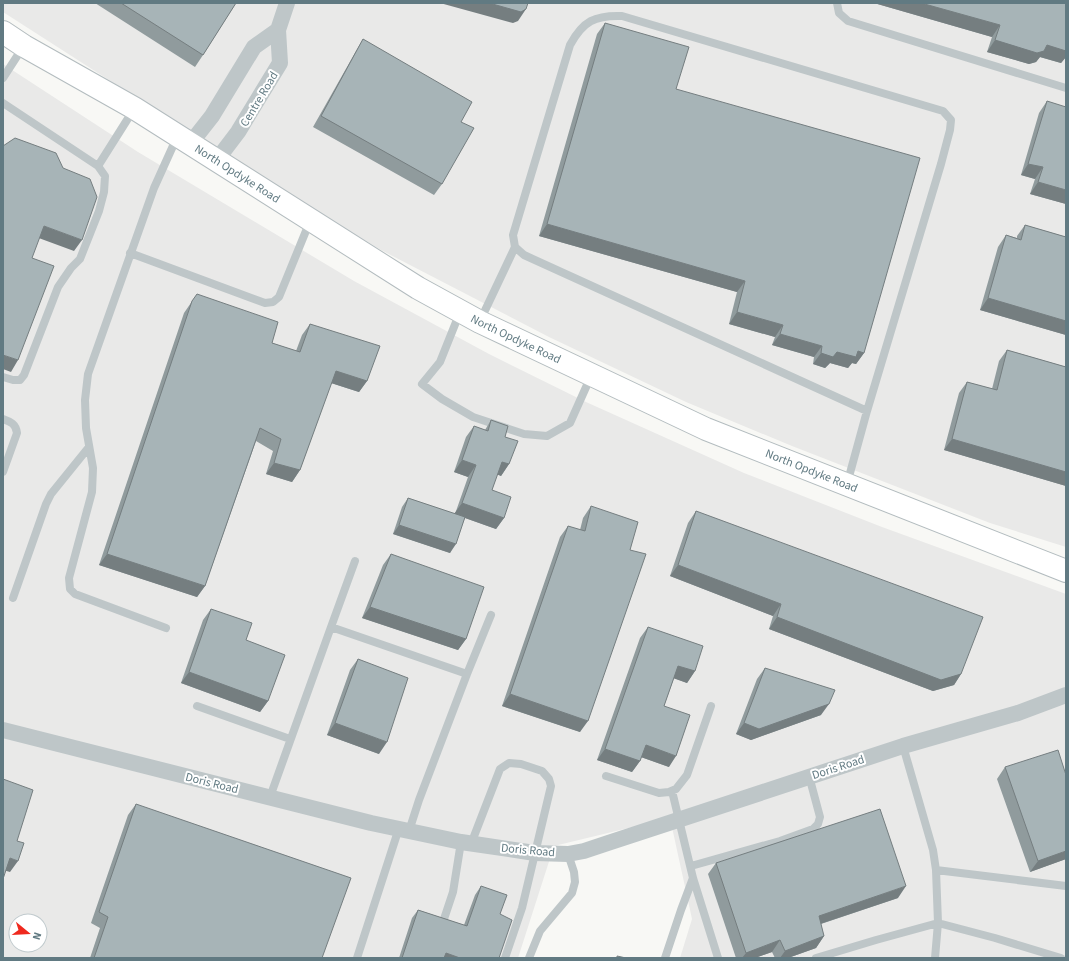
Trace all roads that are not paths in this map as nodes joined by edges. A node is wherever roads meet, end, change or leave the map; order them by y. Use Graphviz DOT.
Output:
graph roads {
  1 [pos="287,3"];
  2 [pos="837,3"];
  3 [pos="278,30"];
  4 [pos="3,32"];
  5 [pos="24,46"];
  6 [pos="3,78"];
  7 [pos="1066,88"];
  8 [pos="3,103"];
  9 [pos="134,108"];
  10 [pos="184,140"];
  11 [pos="216,161"];
  12 [pos="98,166"];
  13 [pos="310,220"];
  14 [pos="515,247"];
  15 [pos="130,253"];
  16 [pos="460,310"];
  17 [pos="480,322"];
  18 [pos="591,375"];
  19 [pos="3,377"];
  20 [pos="867,411"];
  21 [pos="3,419"];
  22 [pos="89,447"];
  23 [pos="3,470"];
  24 [pos="847,485"];
  25 [pos="355,561"];
  26 [pos="1066,571"];
  27 [pos="14,598"];
  28 [pos="491,615"];
  29 [pos="331,627"];
  30 [pos="166,628"];
  31 [pos="466,674"];
  32 [pos="1066,695"];
  33 [pos="197,706"];
  34 [pos="711,706"];
  35 [pos="3,730"];
  36 [pos="290,739"];
  37 [pos="903,746"];
  38 [pos="606,776"];
  39 [pos="809,776"];
  40 [pos="672,791"];
  41 [pos="270,797"];
  42 [pos="680,819"];
  43 [pos="404,829"];
  44 [pos="466,843"];
  45 [pos="535,853"];
  46 [pos="568,854"];
  47 [pos="690,866"];
  48 [pos="936,870"];
  49 [pos="693,878"];
  50 [pos="1066,886"];
  51 [pos="443,922"];
  52 [pos="938,923"];
  53 [pos="357,958"];
  54 [pos="505,958"];
  55 [pos="529,958"];
  56 [pos="665,958"];
  57 [pos="718,958"];
  58 [pos="816,958"];
  59 [pos="935,958"];
  60 [pos="1061,958"];
  1 -- 3 [label="street, Centre Road"];
  2 -- 7 [label="lane"];
  3 -- 10 [label="street"];
  3 -- 11 [label="street, Centre Road"];
  4 -- 5 [label="main road, North Opdyke Road"];
  5 -- 6 [label="lane"];
  5 -- 9 [label="main road, North Opdyke Road"];
  8 -- 12 [label="lane"];
  9 -- 10 [label="main road, North Opdyke Road"];
  9 -- 12 [label="lane"];
  10 -- 11 [label="main road, North Opdyke Road"];
  10 -- 15 [label="lane"];
  11 -- 13 [label="main road, North Opdyke Road"];
  12 -- 19 [label="lane"];
  13 -- 15 [label="lane"];
  13 -- 16 [label="main road, North Opdyke Road"];
  14 -- 17 [label="lane"];
  14 -- 20 [label="lane"];
  14 -- 20 [label="lane"];
  15 -- 22 [label="lane"];
  16 -- 17 [label="main road, North Opdyke Road"];
  16 -- 18 [label="lane"];
  17 -- 18 [label="main road, North Opdyke Road"];
  18 -- 24 [label="main road, North Opdyke Road"];
  20 -- 24 [label="lane"];
  21 -- 23 [label="lane"];
  22 -- 27 [label="lane"];
  22 -- 30 [label="lane"];
  24 -- 26 [label="main road, North Opdyke Road"];
  25 -- 29 [label="lane"];
  28 -- 31 [label="lane"];
  29 -- 31 [label="lane"];
  29 -- 36 [label="lane"];
  31 -- 43 [label="lane"];
  32 -- 37 [label="street, Doris Road"];
  33 -- 36 [label="lane"];
  34 -- 40 [label="lane"];
  35 -- 41 [label="street, Doris Road"];
  36 -- 41 [label="lane"];
  37 -- 39 [label="street, Doris Road"];
  37 -- 48 [label="lane"];
  38 -- 40 [label="lane"];
  39 -- 42 [label="street, Doris Road"];
  39 -- 47 [label="lane"];
  40 -- 42 [label="lane"];
  41 -- 43 [label="street, Doris Road"];
  42 -- 46 [label="street, Doris Road"];
  42 -- 47 [label="lane"];
  43 -- 44 [label="street, Doris Road"];
  43 -- 53 [label="lane"];
  44 -- 45 [label="street, Doris Road"];
  44 -- 45 [label="lane"];
  44 -- 51 [label="lane"];
  45 -- 46 [label="street, Doris Road"];
  45 -- 54 [label="lane"];
  46 -- 55 [label="lane"];
  47 -- 49 [label="lane"];
  48 -- 50 [label="lane"];
  48 -- 52 [label="lane"];
  49 -- 56 [label="lane"];
  49 -- 57 [label="lane"];
  52 -- 58 [label="lane"];
  52 -- 59 [label="lane"];
  52 -- 60 [label="lane"];
}
